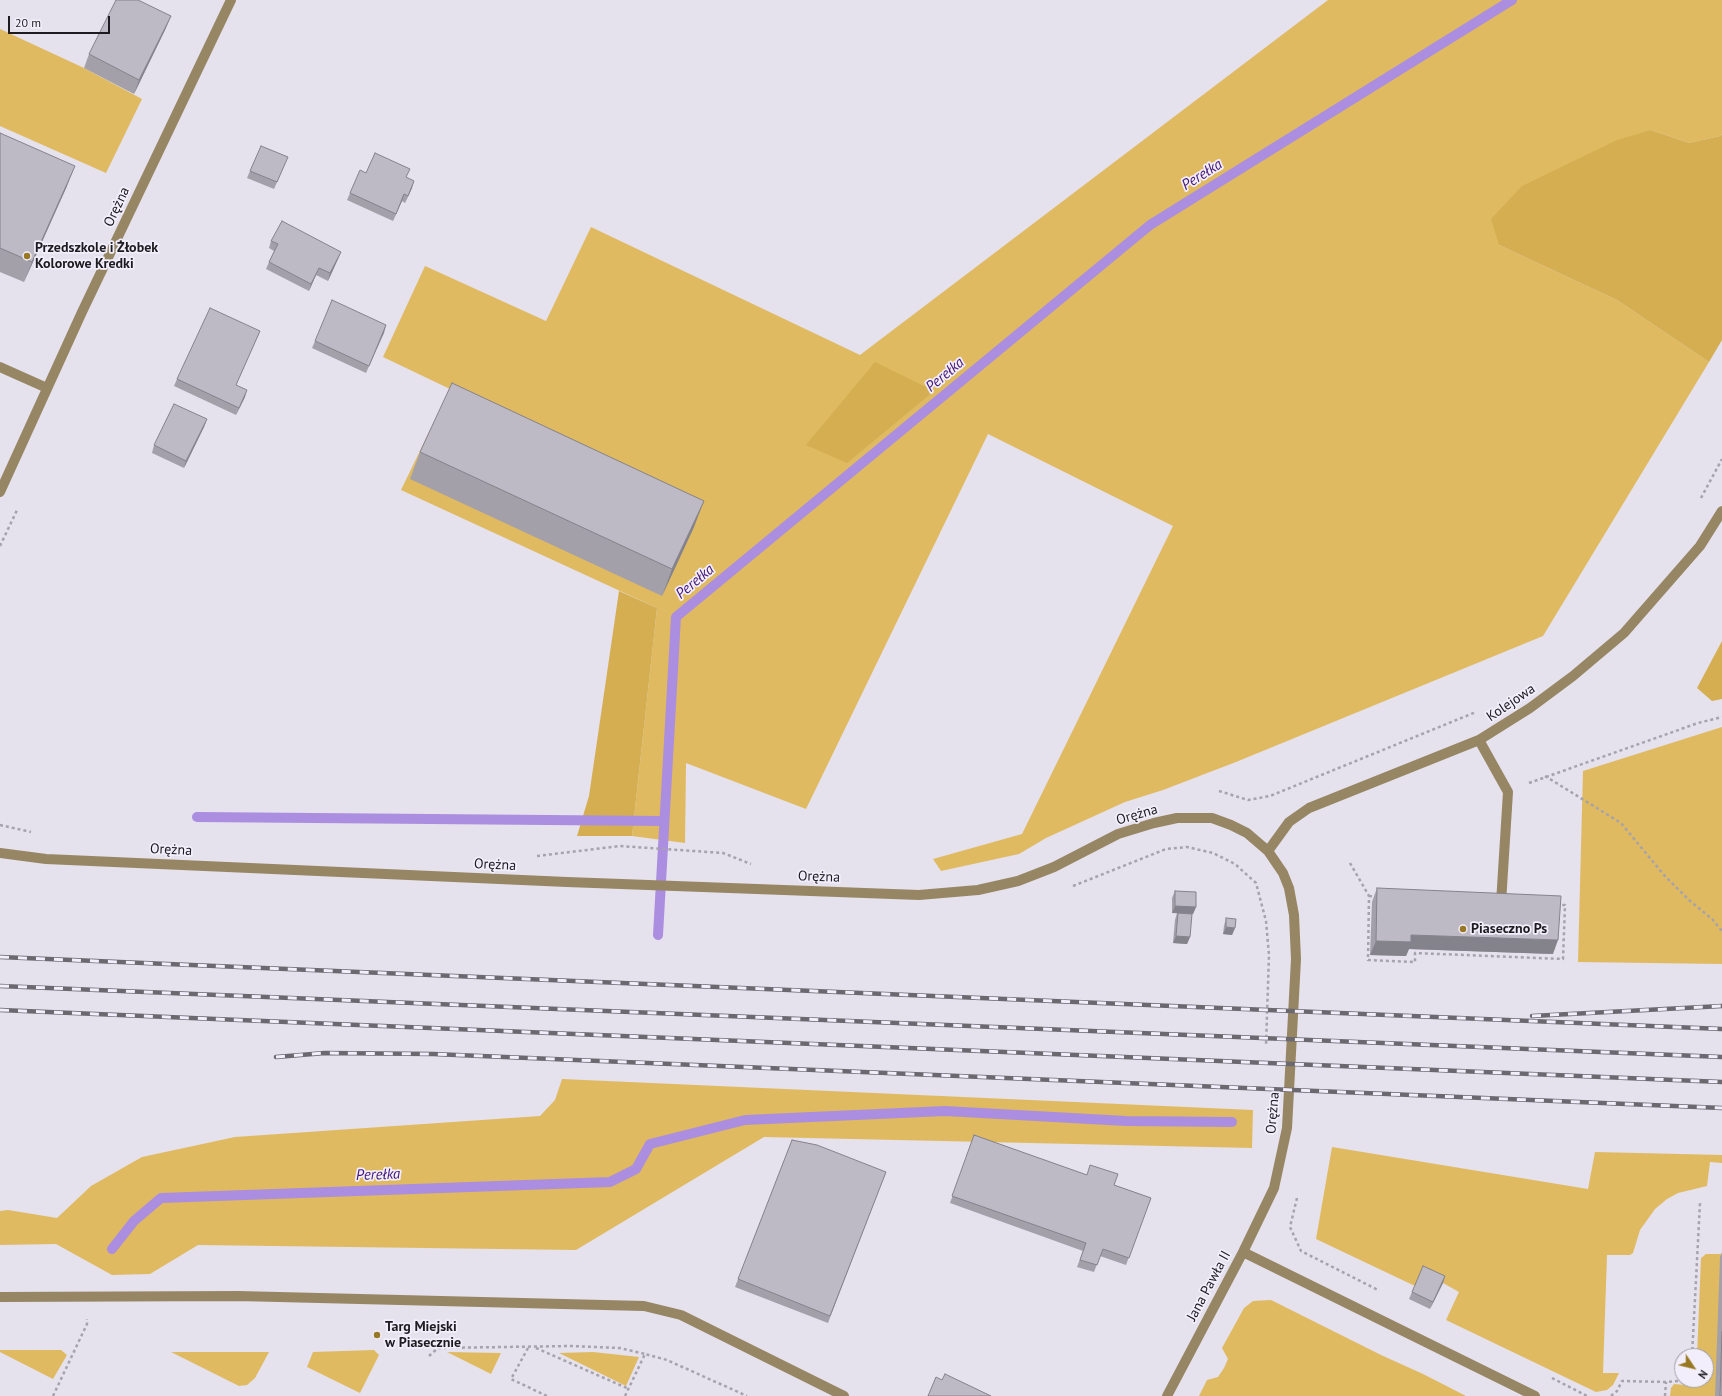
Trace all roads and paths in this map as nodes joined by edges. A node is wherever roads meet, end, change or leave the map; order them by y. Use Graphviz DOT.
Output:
graph roads {
  1 [pos="231,0"];
  2 [pos="0,367"];
  3 [pos="47,388"];
  4 [pos="1722,459"];
  5 [pos="0,492"];
  6 [pos="1700,499"];
  7 [pos="1722,511"];
  8 [pos="1482,710"];
  9 [pos="1722,717"];
  10 [pos="1479,740"];
  11 [pos="1545,776"];
  12 [pos="1219,791"];
  13 [pos="1508,792"];
  14 [pos="567,851"];
  15 [pos="1268,851"];
  16 [pos="0,853"];
  17 [pos="723,853"];
  18 [pos="1350,863"];
  19 [pos="1369,896"];
  20 [pos="1385,897"];
  21 [pos="1501,903"];
  22 [pos="1557,905"];
  23 [pos="1722,931"];
  24 [pos="1274,1188"];
  25 [pos="1700,1203"];
  26 [pos="1243,1252"];
  27 [pos="1383,1293"];
  28 [pos="88,1296"];
  29 [pos="0,1297"];
  30 [pos="528,1348"];
  31 [pos="535,1348"];
  32 [pos="1692,1348"];
  33 [pos="645,1354"];
  34 [pos="429,1356"];
  35 [pos="1674,1381"];
  36 [pos="1666,1382"];
  37 [pos="629,1389"];
  38 [pos="53,1396"];
  39 [pos="547,1396"];
  40 [pos="625,1396"];
  41 [pos="747,1396"];
  42 [pos="844,1396"];
  43 [pos="1167,1396"];
  44 [pos="1535,1396"];
  45 [pos="1611,1396"];
  46 [pos="1665,1396"];
  1 -- 3 [label="street, Orężna"];
  2 -- 3 [label="street"];
  3 -- 5 [label="street, Orężna"];
  4 -- 6 [label="path"];
  7 -- 10 [label="street, Kolejowa"];
  8 -- 12 [label="path"];
  9 -- 11 [label="path"];
  10 -- 13 [label="street"];
  10 -- 15 [label="street, Kolejowa"];
  11 -- 13 [label="path"];
  11 -- 23 [label="path"];
  13 -- 21 [label="street"];
  14 -- 17 [label="path"];
  15 -- 16 [label="street, Orężna"];
  15 -- 24 [label="street, Orężna"];
  18 -- 19 [label="path"];
  19 -- 20 [label="path"];
  19 -- 22 [label="path"];
  24 -- 26 [label="street, Jana Pawła II"];
  24 -- 27 [label="path"];
  25 -- 32 [label="path"];
  26 -- 43 [label="street, Jana Pawła II"];
  26 -- 44 [label="street"];
  28 -- 29 [label="street"];
  28 -- 38 [label="path"];
  28 -- 42 [label="street"];
  30 -- 31 [label="path"];
  30 -- 34 [label="path"];
  30 -- 39 [label="path"];
  31 -- 33 [label="path"];
  31 -- 37 [label="path"];
  33 -- 37 [label="path"];
  33 -- 41 [label="path"];
  35 -- 36 [label="path"];
  36 -- 45 [label="path"];
  36 -- 46 [label="path"];
  37 -- 40 [label="path"];
}
